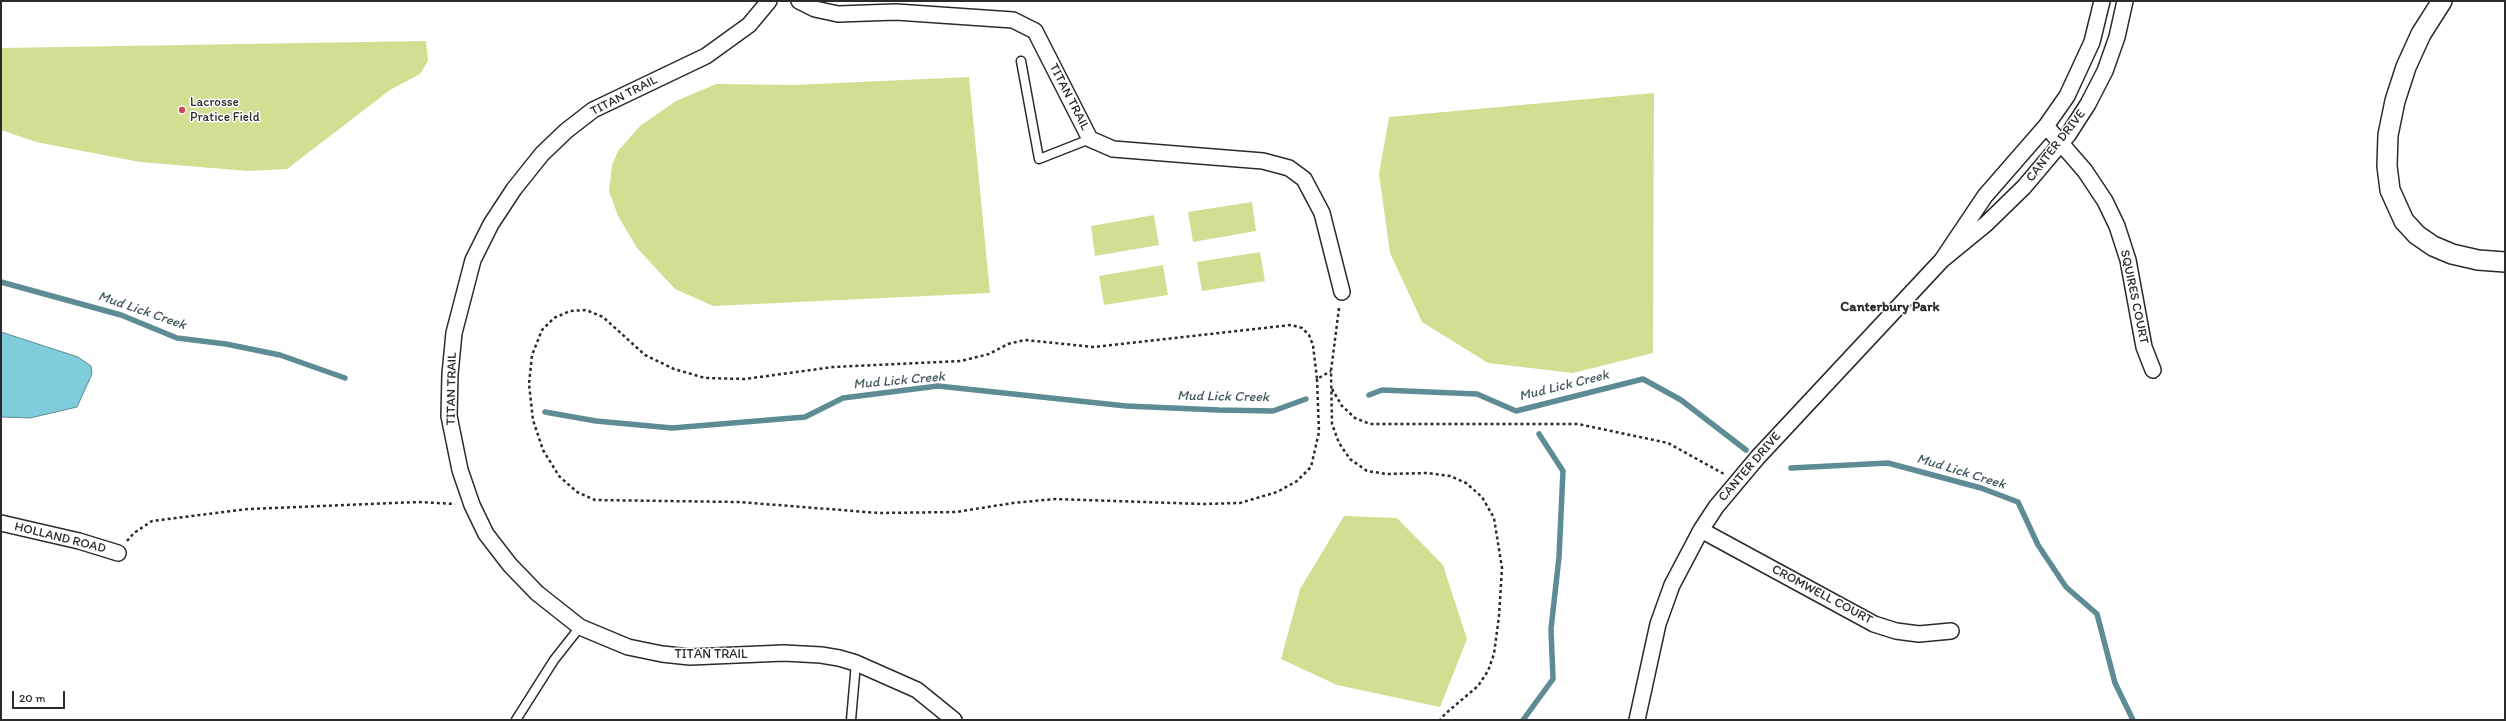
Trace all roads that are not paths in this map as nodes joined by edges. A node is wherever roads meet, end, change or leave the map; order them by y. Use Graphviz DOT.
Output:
graph roads {
  1 [pos="769,1"];
  2 [pos="799,1"];
  3 [pos="2102,1"];
  4 [pos="2125,1"];
  5 [pos="2442,1"];
  6 [pos="1021,61"];
  7 [pos="2046,126"];
  8 [pos="1090,139"];
  9 [pos="2062,143"];
  10 [pos="1942,260"];
  11 [pos="2505,262"];
  12 [pos="1342,292"];
  13 [pos="2153,370"];
  14 [pos="1,523"];
  15 [pos="1701,530"];
  16 [pos="118,554"];
  17 [pos="580,627"];
  18 [pos="1951,631"];
  19 [pos="856,663"];
  20 [pos="516,720"];
  21 [pos="851,720"];
  22 [pos="954,720"];
  23 [pos="1637,720"];
  1 -- 17 [label="street, TITAN TRAIL"];
  2 -- 8 [label="street, TITAN TRAIL"];
  3 -- 7 [label="street, CANTER DRIVE"];
  4 -- 9 [label="street, CANTER DRIVE"];
  5 -- 11 [label="street"];
  6 -- 8 [label="lane"];
  7 -- 9 [label="street, SQUIRES COURT"];
  7 -- 10 [label="street, CANTER DRIVE"];
  8 -- 12 [label="street, TITAN TRAIL"];
  9 -- 10 [label="street, CANTER DRIVE"];
  9 -- 13 [label="street, SQUIRES COURT"];
  10 -- 15 [label="street, CANTER DRIVE"];
  14 -- 16 [label="street, HOLLAND ROAD"];
  15 -- 18 [label="street, CROMWELL COURT"];
  15 -- 23 [label="street, CANTER DRIVE"];
  17 -- 19 [label="street, TITAN TRAIL"];
  17 -- 20 [label="lane"];
  19 -- 21 [label="lane"];
  19 -- 22 [label="street, TITAN TRAIL"];
}
